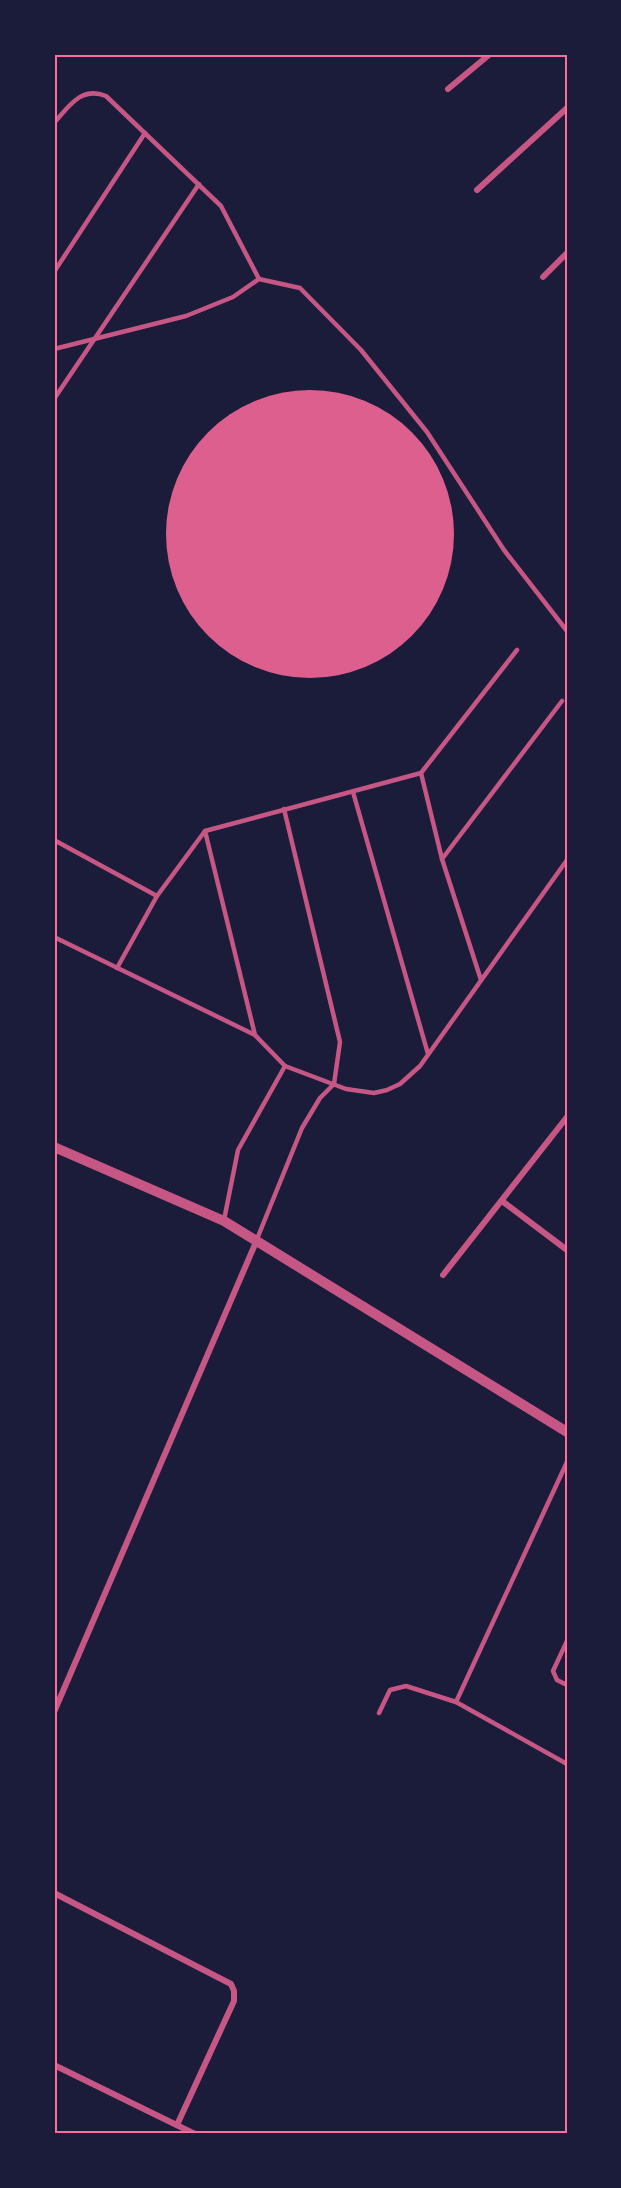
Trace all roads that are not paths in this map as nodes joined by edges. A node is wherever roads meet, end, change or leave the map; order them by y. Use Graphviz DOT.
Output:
graph roads {
  1 [pos="490,54"];
  2 [pos="448,89"];
  3 [pos="567,108"];
  4 [pos="54,123"];
  5 [pos="145,133"];
  6 [pos="199,184"];
  7 [pos="477,190"];
  8 [pos="567,253"];
  9 [pos="54,272"];
  10 [pos="543,277"];
  11 [pos="259,279"];
  12 [pos="96,338"];
  13 [pos="54,350"];
  14 [pos="54,399"];
  15 [pos="567,631"];
  16 [pos="517,650"];
  17 [pos="562,701"];
  18 [pos="421,773"];
  19 [pos="353,792"];
  20 [pos="284,809"];
  21 [pos="205,831"];
  22 [pos="54,840"];
  23 [pos="442,859"];
  24 [pos="567,860"];
  25 [pos="157,896"];
  26 [pos="54,937"];
  27 [pos="117,968"];
  28 [pos="482,980"];
  29 [pos="255,1035"];
  30 [pos="428,1055"];
  31 [pos="285,1066"];
  32 [pos="334,1084"];
  33 [pos="567,1117"];
  34 [pos="54,1147"];
  35 [pos="502,1201"];
  36 [pos="224,1221"];
  37 [pos="256,1242"];
  38 [pos="567,1250"];
  39 [pos="443,1275"];
  40 [pos="567,1432"];
  41 [pos="567,1462"];
  42 [pos="567,1641"];
  43 [pos="567,1685"];
  44 [pos="456,1702"];
  45 [pos="54,1712"];
  46 [pos="379,1713"];
  47 [pos="567,1764"];
  48 [pos="54,1893"];
  49 [pos="54,2065"];
  50 [pos="177,2125"];
  51 [pos="195,2134"];
  1 -- 2 [label="street"];
  3 -- 7 [label="street"];
  4 -- 5 [label="lane"];
  5 -- 6 [label="lane"];
  5 -- 9 [label="lane"];
  6 -- 11 [label="lane"];
  6 -- 12 [label="lane"];
  8 -- 10 [label="street"];
  11 -- 12 [label="lane"];
  11 -- 15 [label="lane"];
  12 -- 13 [label="lane"];
  12 -- 14 [label="lane"];
  16 -- 18 [label="lane"];
  17 -- 23 [label="lane"];
  18 -- 19 [label="lane"];
  18 -- 23 [label="lane"];
  19 -- 20 [label="lane"];
  19 -- 30 [label="lane"];
  20 -- 21 [label="lane"];
  20 -- 32 [label="lane"];
  21 -- 25 [label="lane"];
  21 -- 29 [label="lane"];
  22 -- 25 [label="lane"];
  23 -- 28 [label="lane"];
  24 -- 28 [label="lane"];
  25 -- 27 [label="lane"];
  26 -- 27 [label="lane"];
  27 -- 29 [label="lane"];
  28 -- 30 [label="lane"];
  29 -- 31 [label="lane"];
  30 -- 32 [label="lane"];
  31 -- 32 [label="lane"];
  31 -- 36 [label="lane"];
  32 -- 37 [label="lane"];
  33 -- 35 [label="street"];
  34 -- 36 [label="street"];
  35 -- 38 [label="street"];
  35 -- 39 [label="street"];
  36 -- 37 [label="street"];
  37 -- 40 [label="street"];
  37 -- 45 [label="street"];
  41 -- 44 [label="lane"];
  42 -- 43 [label="lane"];
  44 -- 46 [label="lane"];
  44 -- 47 [label="lane"];
  48 -- 50 [label="street"];
  49 -- 50 [label="street"];
  50 -- 51 [label="street"];
}
